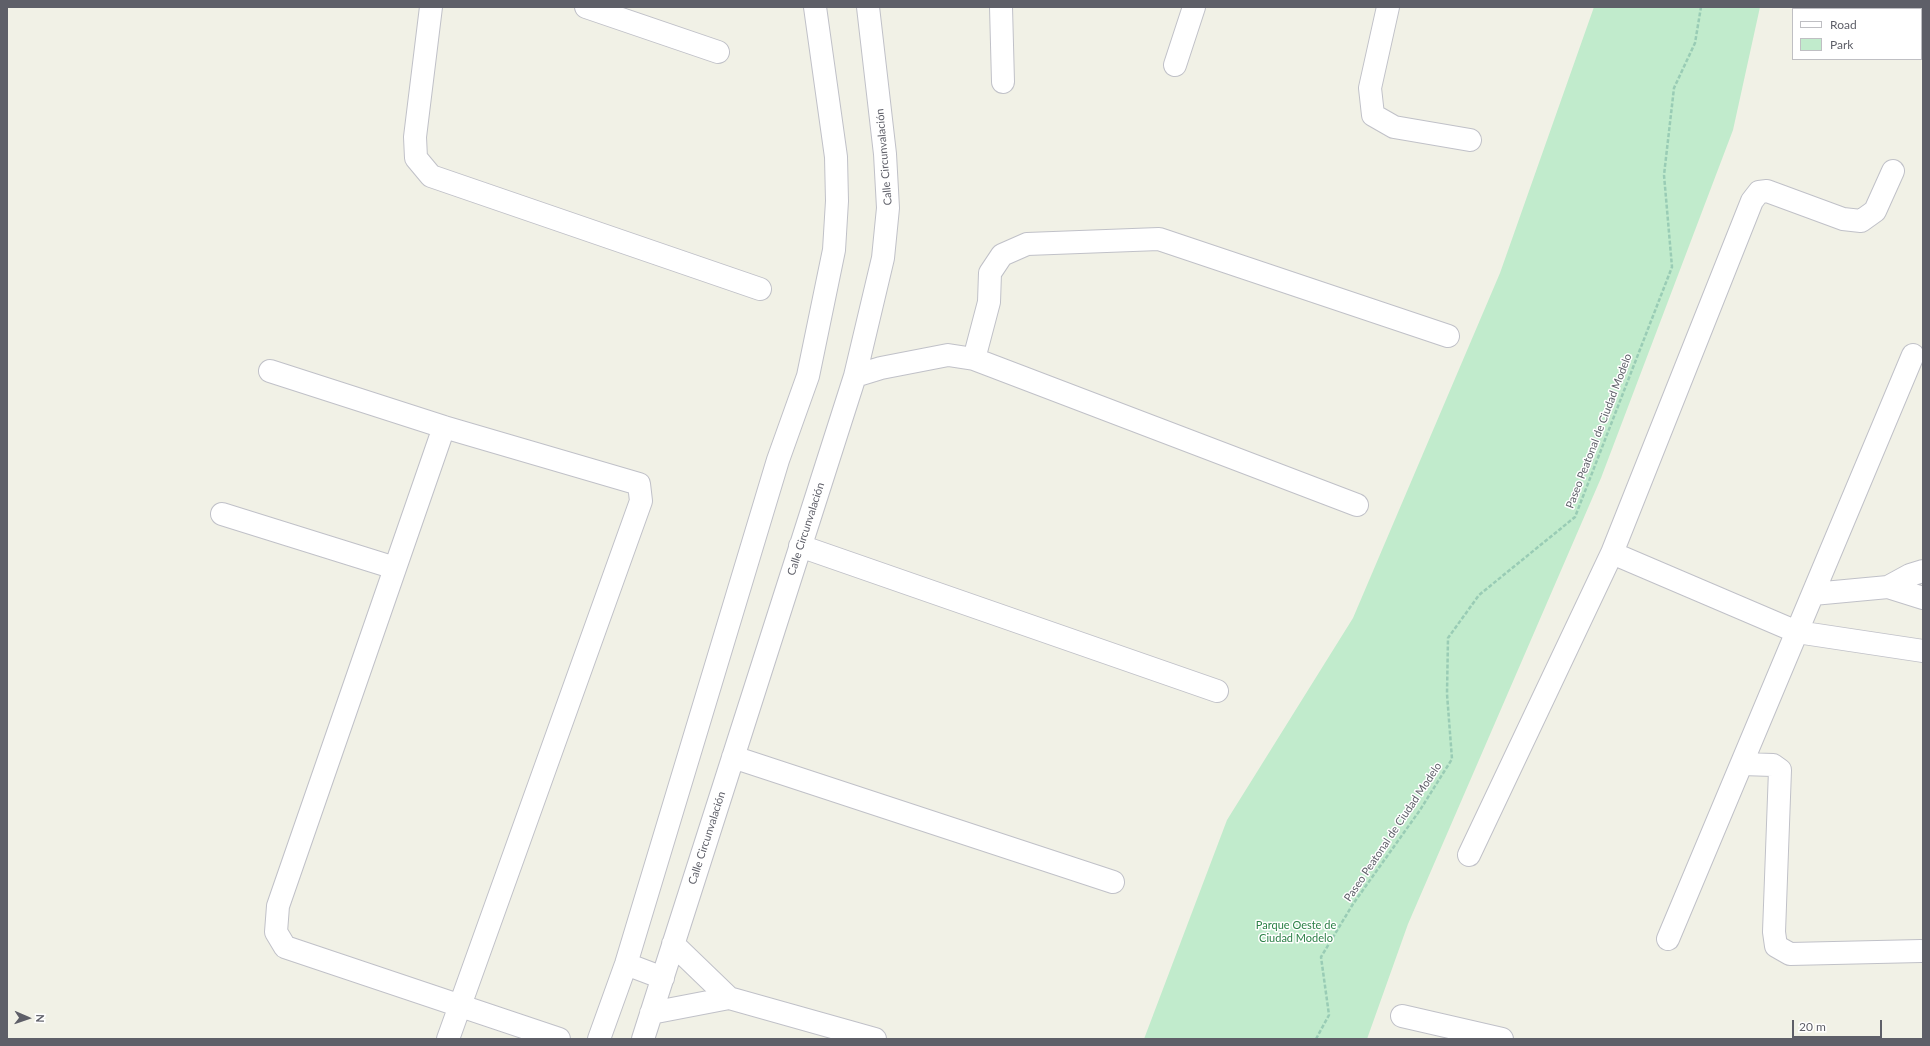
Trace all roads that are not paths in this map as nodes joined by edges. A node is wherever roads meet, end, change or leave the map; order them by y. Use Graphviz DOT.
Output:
graph roads {
  1 [pos="431,7"];
  2 [pos="586,7"];
  3 [pos="815,7"];
  4 [pos="868,7"];
  5 [pos="1001,7"];
  6 [pos="1194,7"];
  7 [pos="1388,7"];
  8 [pos="718,52"];
  9 [pos="1175,65"];
  10 [pos="1003,82"];
  11 [pos="1470,140"];
  12 [pos="1894,171"];
  13 [pos="760,289"];
  14 [pos="1448,336"];
  15 [pos="1913,355"];
  16 [pos="974,359"];
  17 [pos="270,370"];
  18 [pos="855,376"];
  19 [pos="444,427"];
  20 [pos="1357,505"];
  21 [pos="222,514"];
  22 [pos="800,546"];
  23 [pos="1612,553"];
  24 [pos="395,568"];
  25 [pos="1923,571"];
  26 [pos="1888,588"];
  27 [pos="1813,594"];
  28 [pos="1923,598"];
  29 [pos="1797,632"];
  30 [pos="1923,651"];
  31 [pos="1217,691"];
  32 [pos="733,757"];
  33 [pos="1742,764"];
  34 [pos="1469,855"];
  35 [pos="1113,882"];
  36 [pos="1668,940"];
  37 [pos="673,944"];
  38 [pos="1921,951"];
  39 [pos="626,964"];
  40 [pos="663,978"];
  41 [pos="729,998"];
  42 [pos="459,1005"];
  43 [pos="651,1013"];
  44 [pos="1402,1016"];
  45 [pos="448,1039"];
  46 [pos="559,1039"];
  47 [pos="599,1039"];
  48 [pos="644,1039"];
  49 [pos="875,1039"];
  50 [pos="1502,1039"];
  1 -- 13 [label="street"];
  2 -- 8 [label="street"];
  3 -- 39 [label="street"];
  4 -- 18 [label="street, Calle Circunvalación"];
  5 -- 10 [label="street"];
  6 -- 9 [label="street"];
  7 -- 11 [label="street"];
  12 -- 23 [label="street"];
  14 -- 16 [label="street"];
  15 -- 27 [label="street"];
  16 -- 18 [label="street"];
  16 -- 20 [label="street"];
  17 -- 19 [label="street"];
  18 -- 22 [label="street, Calle Circunvalación"];
  19 -- 24 [label="street"];
  19 -- 42 [label="street"];
  21 -- 24 [label="street"];
  22 -- 31 [label="street"];
  22 -- 32 [label="street, Calle Circunvalación"];
  23 -- 29 [label="street"];
  23 -- 34 [label="street"];
  24 -- 42 [label="street"];
  25 -- 26 [label="street"];
  26 -- 27 [label="street"];
  26 -- 28 [label="street"];
  27 -- 29 [label="street"];
  29 -- 30 [label="street"];
  29 -- 33 [label="street"];
  32 -- 35 [label="street"];
  32 -- 37 [label="street, Calle Circunvalación"];
  33 -- 36 [label="street"];
  33 -- 38 [label="street"];
  37 -- 40 [label="street, Calle Circunvalación"];
  37 -- 41 [label="street"];
  39 -- 40 [label="street"];
  39 -- 47 [label="street"];
  40 -- 43 [label="street, Calle Circunvalación"];
  41 -- 43 [label="street"];
  41 -- 49 [label="street"];
  42 -- 45 [label="street"];
  42 -- 46 [label="street"];
  43 -- 48 [label="street, Calle Circunvalación"];
  44 -- 50 [label="street"];
}
